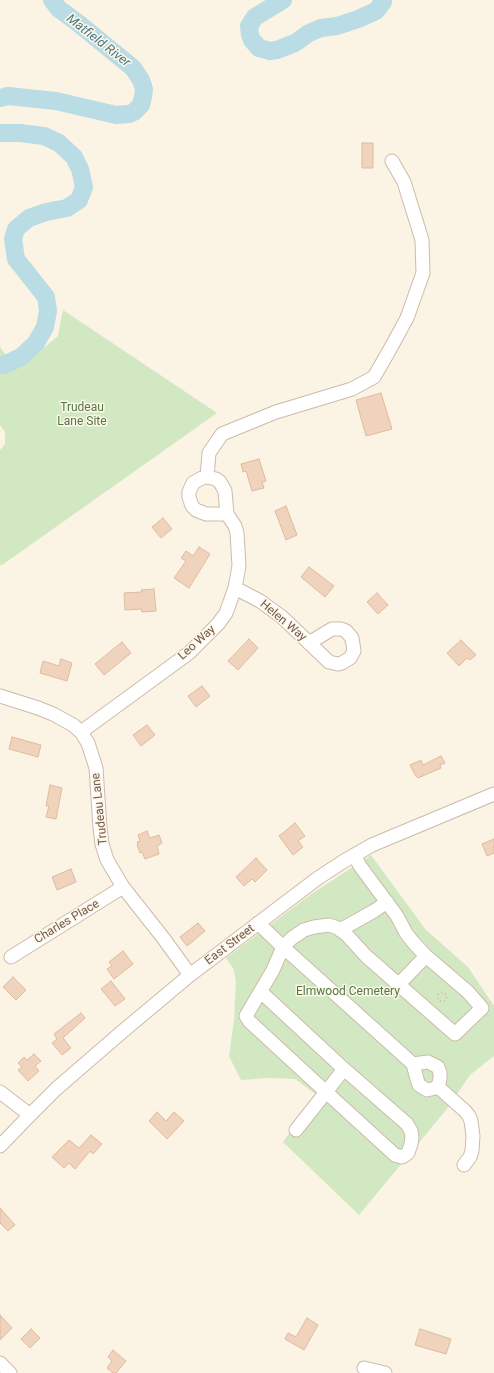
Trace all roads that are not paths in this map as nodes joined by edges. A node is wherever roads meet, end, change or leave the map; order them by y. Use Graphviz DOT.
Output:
graph roads {
  1 [pos="392,161"];
  2 [pos="206,477"];
  3 [pos="227,514"];
  4 [pos="235,588"];
  5 [pos="309,643"];
  6 [pos="0,696"];
  7 [pos="81,732"];
  8 [pos="494,794"];
  9 [pos="354,855"];
  10 [pos="123,887"];
  11 [pos="387,902"];
  12 [pos="258,923"];
  13 [pos="340,930"];
  14 [pos="283,947"];
  15 [pos="426,956"];
  16 [pos="11,957"];
  17 [pos="190,975"];
  18 [pos="399,984"];
  19 [pos="261,992"];
  20 [pos="413,1064"];
  21 [pos="344,1069"];
  22 [pos="437,1086"];
  23 [pos="0,1092"];
  24 [pos="326,1092"];
  25 [pos="30,1115"];
  26 [pos="296,1130"];
  27 [pos="0,1146"];
  28 [pos="464,1165"];
  29 [pos="0,1364"];
  30 [pos="364,1368"];
  31 [pos="10,1373"];
  32 [pos="385,1373"];
  1 -- 2 [label="street"];
  2 -- 3 [label="street, Leo Way"];
  2 -- 3 [label="street"];
  3 -- 4 [label="street, Leo Way"];
  4 -- 5 [label="street, Helen Way"];
  4 -- 7 [label="street, Leo Way"];
  6 -- 7 [label="street, Trudeau Lane"];
  7 -- 10 [label="street, Trudeau Lane"];
  8 -- 9 [label="street, East Street"];
  9 -- 11 [label="street"];
  9 -- 12 [label="street, East Street"];
  10 -- 16 [label="street, Charles Place"];
  10 -- 17 [label="street, Trudeau Lane"];
  11 -- 13 [label="street"];
  11 -- 15 [label="street"];
  12 -- 14 [label="street"];
  12 -- 17 [label="street, East Street"];
  13 -- 14 [label="street"];
  13 -- 18 [label="street"];
  14 -- 19 [label="street"];
  14 -- 20 [label="street"];
  15 -- 18 [label="street"];
  15 -- 18 [label="street"];
  17 -- 25 [label="street, East Street"];
  19 -- 21 [label="street"];
  19 -- 24 [label="street"];
  20 -- 22 [label="street"];
  20 -- 22 [label="street"];
  21 -- 24 [label="street"];
  21 -- 24 [label="street"];
  22 -- 28 [label="street"];
  23 -- 25 [label="street"];
  24 -- 26 [label="street"];
  25 -- 27 [label="street, East Street"];
  29 -- 31 [label="street"];
  30 -- 32 [label="street"];
}
